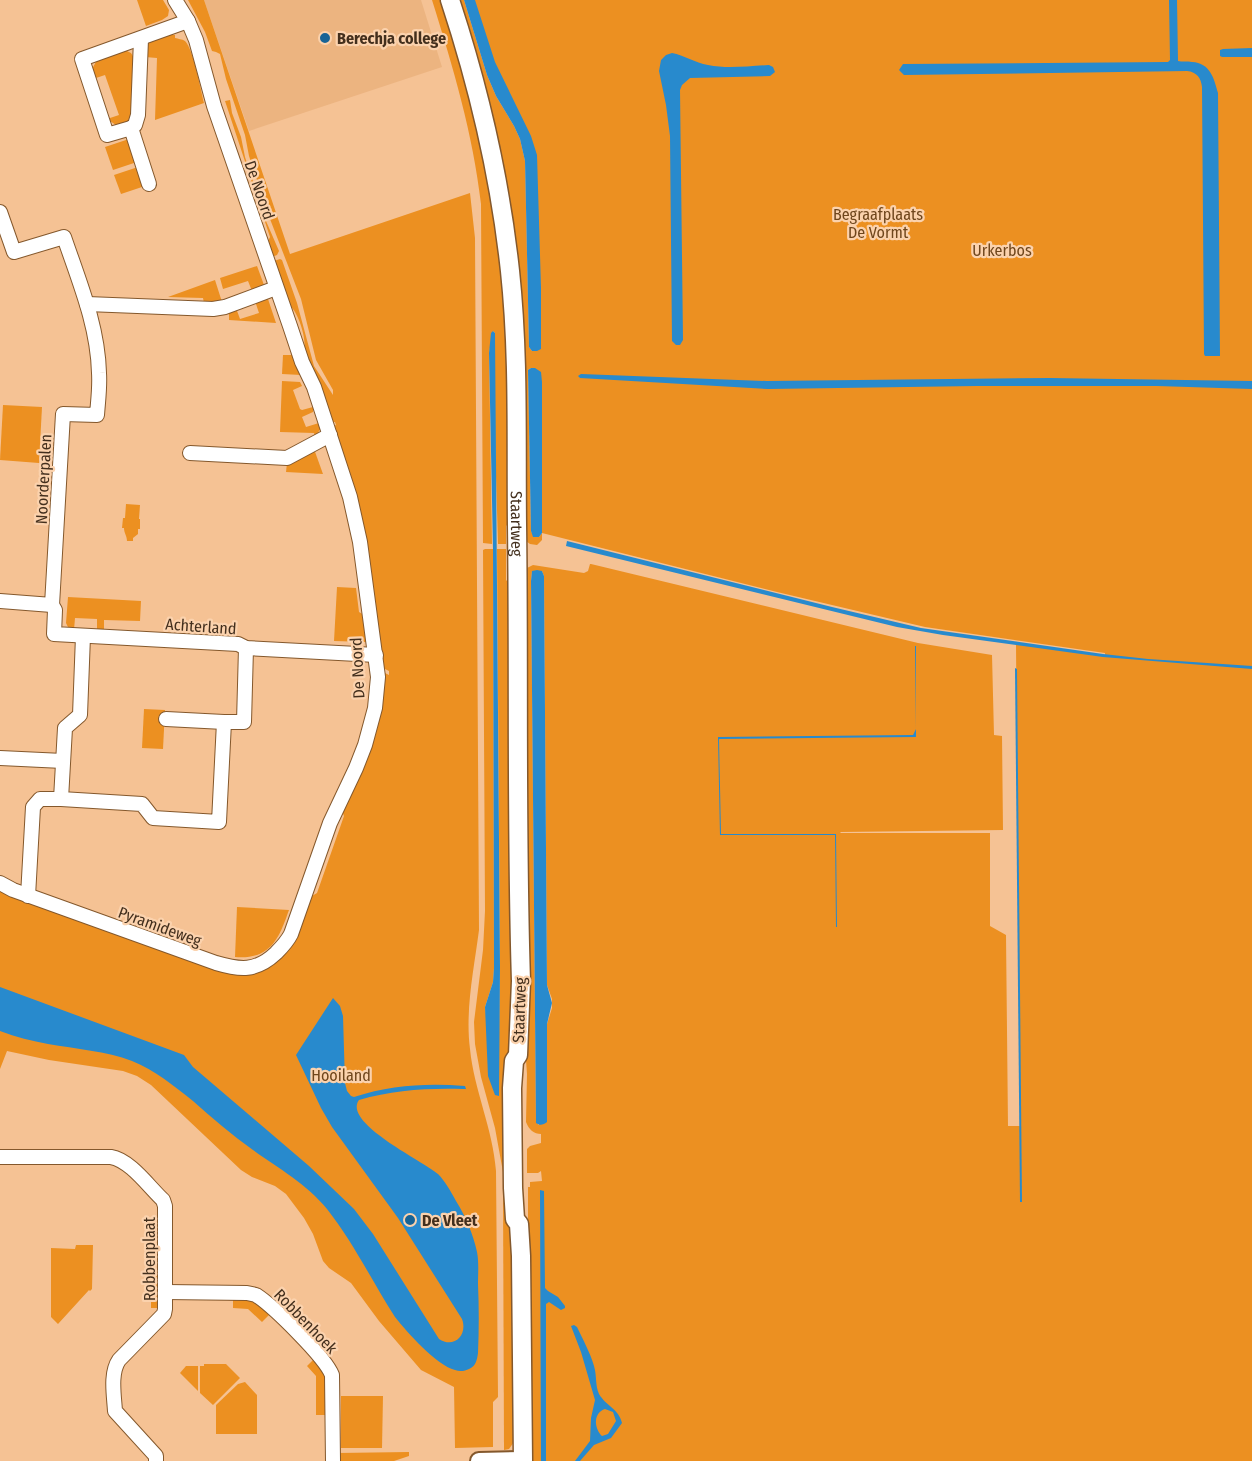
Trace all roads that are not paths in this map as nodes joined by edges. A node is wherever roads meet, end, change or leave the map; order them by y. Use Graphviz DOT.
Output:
graph roads {
  1 [pos="175,0"];
  2 [pos="450,0"];
  3 [pos="188,21"];
  4 [pos="141,39"];
  5 [pos="131,128"];
  6 [pos="149,184"];
  7 [pos="0,212"];
  8 [pos="276,288"];
  9 [pos="87,304"];
  10 [pos="330,435"];
  11 [pos="190,453"];
  12 [pos="0,601"];
  13 [pos="52,605"];
  14 [pos="83,636"];
  15 [pos="246,648"];
  16 [pos="376,655"];
  17 [pos="166,719"];
  18 [pos="224,722"];
  19 [pos="0,758"];
  20 [pos="63,761"];
  21 [pos="61,799"];
  22 [pos="0,883"];
  23 [pos="28,896"];
  24 [pos="294,925"];
  25 [pos="0,1157"];
  26 [pos="166,1292"];
  27 [pos="156,1461"];
  28 [pos="333,1461"];
  29 [pos="479,1461"];
  30 [pos="523,1461"];
  1 -- 3 [label="street, De Noord"];
  2 -- 30 [label="main road, Staartweg"];
  3 -- 4 [label="street"];
  3 -- 8 [label="street, De Noord"];
  4 -- 5 [label="street"];
  4 -- 5 [label="street"];
  5 -- 6 [label="street"];
  7 -- 9 [label="street, Noorderpalen"];
  8 -- 9 [label="street"];
  8 -- 10 [label="street, De Noord"];
  9 -- 13 [label="street, Noorderpalen"];
  10 -- 11 [label="street"];
  10 -- 16 [label="street, De Noord"];
  12 -- 13 [label="street"];
  13 -- 14 [label="street, Achterland"];
  14 -- 15 [label="street, Achterland"];
  14 -- 20 [label="street"];
  15 -- 16 [label="street, Achterland"];
  15 -- 18 [label="street"];
  16 -- 24 [label="street, De Noord"];
  17 -- 18 [label="street"];
  18 -- 21 [label="street"];
  19 -- 20 [label="street"];
  20 -- 21 [label="street"];
  21 -- 23 [label="street"];
  22 -- 23 [label="street, Pyramideweg"];
  23 -- 24 [label="street, Pyramideweg"];
  25 -- 26 [label="street, Robbenplaat"];
  26 -- 27 [label="street, Robbenplaat"];
  26 -- 28 [label="street, Robbenhoek"];
  29 -- 30 [label="street"];
}
